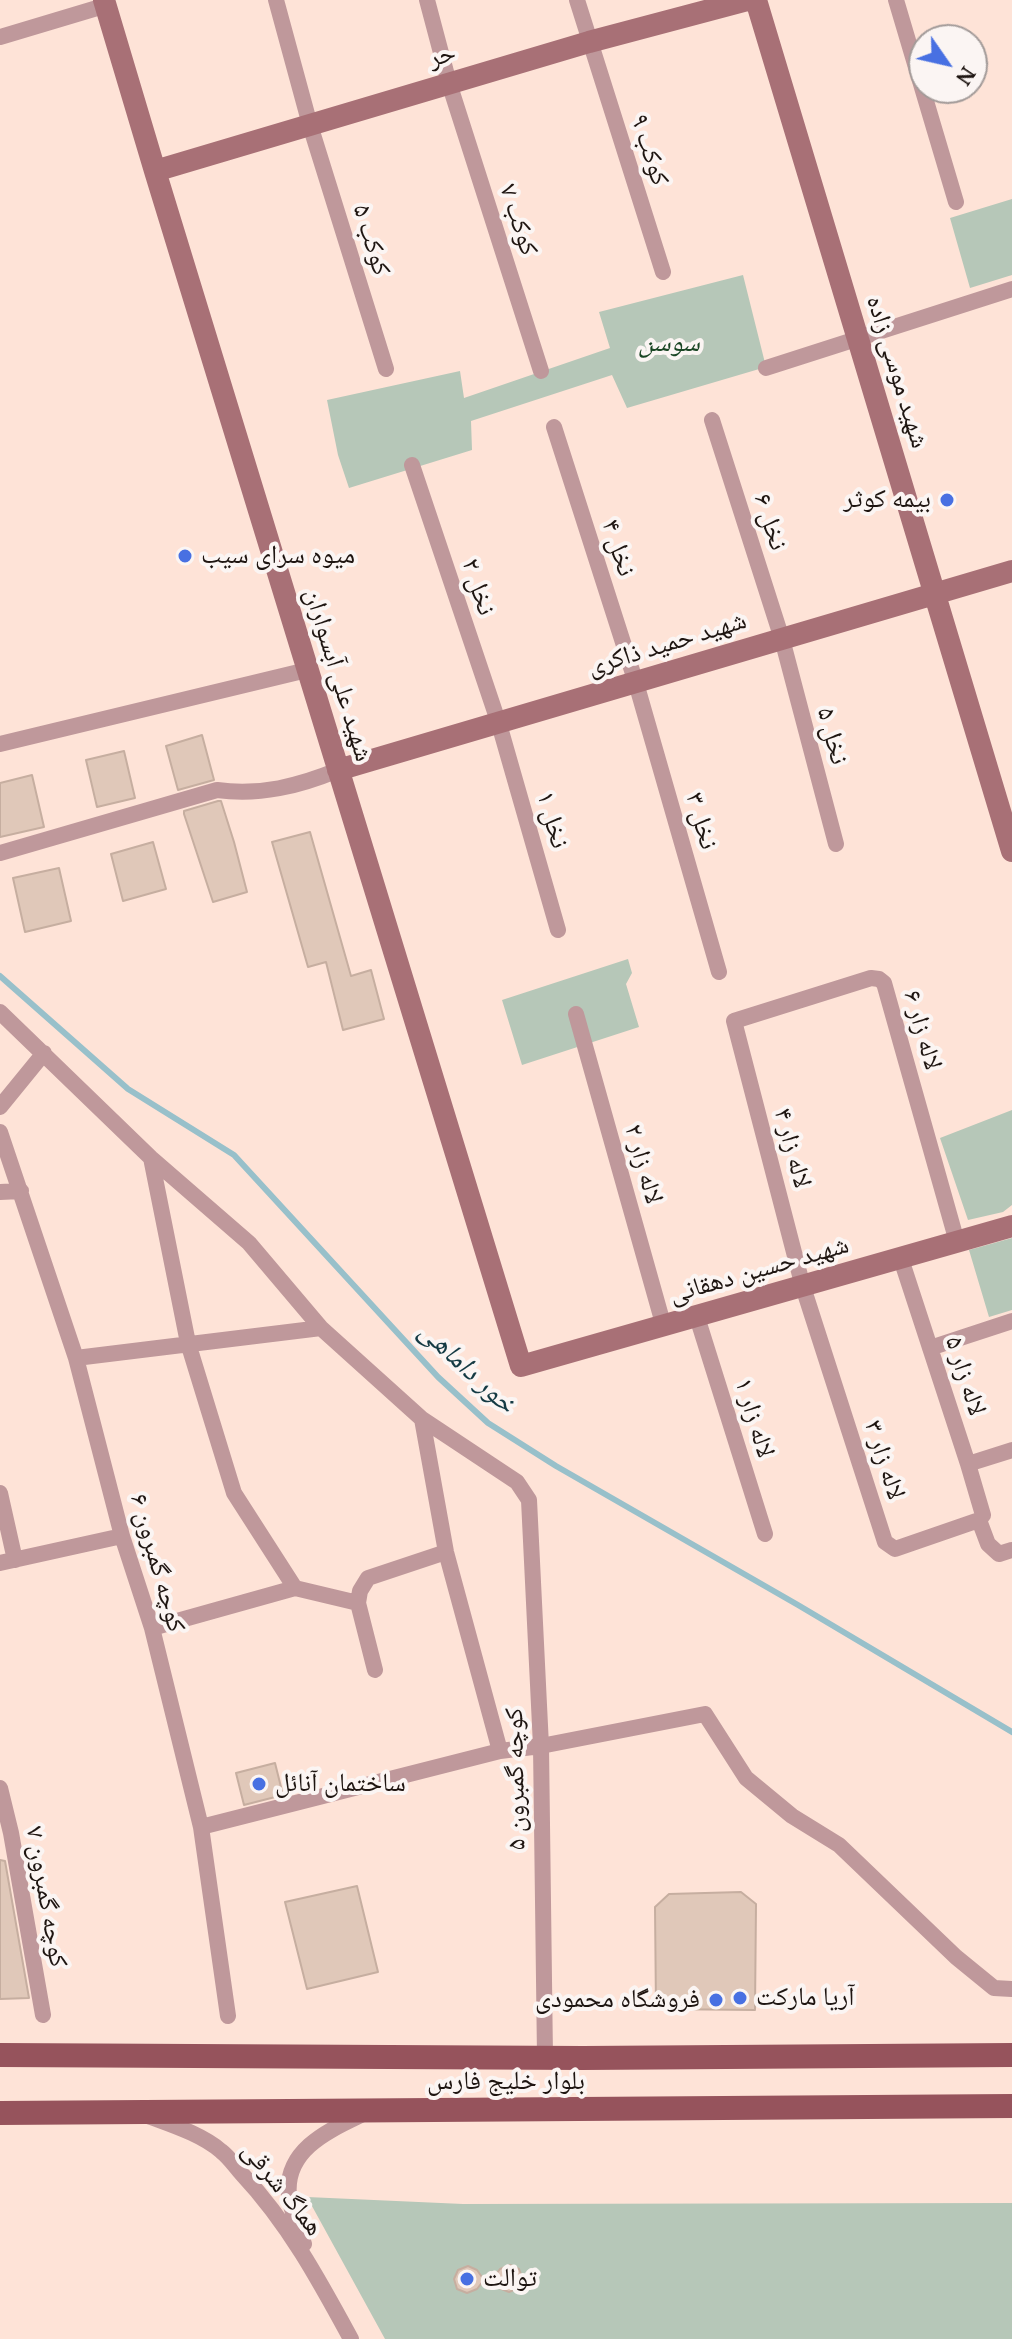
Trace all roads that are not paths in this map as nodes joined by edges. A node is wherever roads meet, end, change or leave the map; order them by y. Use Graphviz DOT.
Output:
graph roads {
  1 [pos="276,0"];
  2 [pos="427,0"];
  3 [pos="577,0"];
  4 [pos="747,0"];
  5 [pos="756,0"];
  6 [pos="896,0"];
  7 [pos="106,3"];
  8 [pos="0,37"];
  9 [pos="589,42"];
  10 [pos="449,83"];
  11 [pos="310,125"];
  12 [pos="155,171"];
  13 [pos="956,202"];
  14 [pos="663,272"];
  15 [pos="1012,289"];
  16 [pos="858,338"];
  17 [pos="766,368"];
  18 [pos="386,369"];
  19 [pos="541,371"];
  20 [pos="712,420"];
  21 [pos="554,427"];
  22 [pos="412,465"];
  23 [pos="1012,571"];
  24 [pos="935,594"];
  25 [pos="782,639"];
  26 [pos="307,670"];
  27 [pos="636,683"];
  28 [pos="499,724"];
  29 [pos="0,744"];
  30 [pos="338,770"];
  31 [pos="836,844"];
  32 [pos="1012,851"];
  33 [pos="0,853"];
  34 [pos="558,930"];
  35 [pos="719,972"];
  36 [pos="0,1012"];
  37 [pos="576,1014"];
  38 [pos="734,1021"];
  39 [pos="44,1053"];
  40 [pos="0,1107"];
  41 [pos="0,1132"];
  42 [pos="151,1158"];
  43 [pos="21,1191"];
  44 [pos="0,1192"];
  45 [pos="1012,1226"];
  46 [pos="957,1242"];
  47 [pos="901,1259"];
  48 [pos="803,1287"];
  49 [pos="697,1317"];
  50 [pos="1012,1321"];
  51 [pos="664,1327"];
  52 [pos="321,1328"];
  53 [pos="188,1343"];
  54 [pos="930,1348"];
  55 [pos="76,1358"];
  56 [pos="521,1366"];
  57 [pos="422,1419"];
  58 [pos="1012,1450"];
  59 [pos="968,1464"];
  60 [pos="0,1493"];
  61 [pos="980,1515"];
  62 [pos="765,1534"];
  63 [pos="122,1536"];
  64 [pos="1012,1550"];
  65 [pos="446,1552"];
  66 [pos="7,1562"];
  67 [pos="295,1588"];
  68 [pos="358,1603"];
  69 [pos="152,1628"];
  70 [pos="375,1670"];
  71 [pos="541,1746"];
  72 [pos="500,1751"];
  73 [pos="0,1788"];
  74 [pos="201,1827"];
  75 [pos="1012,1989"];
  76 [pos="43,2015"];
  77 [pos="228,2016"];
  78 [pos="0,2055"];
  79 [pos="1012,2055"];
  80 [pos="545,2057"];
  81 [pos="1012,2106"];
  82 [pos="369,2111"];
  83 [pos="138,2112"];
  84 [pos="0,2113"];
  85 [pos="311,2265"];
  86 [pos="351,2339"];
  1 -- 11 [label="street, کوکب ۵"];
  2 -- 10 [label="street, کوکب ۷"];
  3 -- 9 [label="street, کوکب ۹"];
  4 -- 9 [label="street, حر"];
  5 -- 16 [label="street, شهید موسی زاده"];
  6 -- 13 [label="street"];
  7 -- 8 [label="street"];
  7 -- 12 [label="street, شهید علی آبسواران"];
  9 -- 10 [label="street, حر"];
  9 -- 14 [label="street, کوکب ۹"];
  10 -- 11 [label="street, حر"];
  10 -- 19 [label="street, کوکب ۷"];
  11 -- 12 [label="street, حر"];
  11 -- 18 [label="street, کوکب ۵"];
  12 -- 26 [label="street, شهید علی آبسواران"];
  15 -- 16 [label="street"];
  16 -- 17 [label="street"];
  16 -- 24 [label="street, شهید موسی زاده"];
  20 -- 25 [label="street, نخل ۶"];
  21 -- 27 [label="street, نخل ۴"];
  22 -- 28 [label="street, نخل ۲"];
  23 -- 24 [label="street, شهید حمید ذاکری"];
  24 -- 25 [label="street, شهید حمید ذاکری"];
  24 -- 32 [label="street, شهید موسی زاده"];
  25 -- 27 [label="street, شهید حمید ذاکری"];
  25 -- 31 [label="street, نخل ۵"];
  26 -- 29 [label="street"];
  26 -- 30 [label="street, شهید علی آبسواران"];
  27 -- 28 [label="street, شهید حمید ذاکری"];
  27 -- 35 [label="street, نخل ۳"];
  28 -- 30 [label="street, شهید حمید ذاکری"];
  28 -- 34 [label="street, نخل ۱"];
  30 -- 33 [label="street"];
  30 -- 56 [label="street, شهید علی آبسواران"];
  36 -- 39 [label="street"];
  37 -- 51 [label="street, لاله زار ۲"];
  38 -- 46 [label="street, لاله زار ۶"];
  38 -- 48 [label="street, لاله زار ۴"];
  39 -- 40 [label="street"];
  39 -- 42 [label="street"];
  41 -- 43 [label="street, کوچه گمبرون ۶"];
  42 -- 52 [label="street"];
  42 -- 53 [label="street"];
  43 -- 44 [label="street"];
  43 -- 55 [label="street, کوچه گمبرون ۶"];
  45 -- 46 [label="street, شهید حسین دهقانی"];
  46 -- 47 [label="street, شهید حسین دهقانی"];
  47 -- 48 [label="street, شهید حسین دهقانی"];
  47 -- 54 [label="street, لاله زار ۵"];
  48 -- 49 [label="street, شهید حسین دهقانی"];
  48 -- 61 [label="street, لاله زار ۳"];
  49 -- 51 [label="street, شهید حسین دهقانی"];
  49 -- 62 [label="street, لاله زار ۱"];
  50 -- 54 [label="street"];
  51 -- 56 [label="street, شهید حسین دهقانی"];
  52 -- 53 [label="street"];
  52 -- 57 [label="street"];
  53 -- 55 [label="street"];
  53 -- 67 [label="street"];
  54 -- 59 [label="street, لاله زار ۵"];
  55 -- 63 [label="street, کوچه گمبرون ۶"];
  57 -- 65 [label="street"];
  57 -- 71 [label="street, کوچه گمبرون ۵"];
  58 -- 59 [label="street"];
  59 -- 61 [label="street, لاله زار ۵"];
  60 -- 66 [label="street"];
  61 -- 64 [label="street, لاله زار ۵"];
  63 -- 66 [label="street"];
  63 -- 69 [label="street, کوچه گمبرون ۶"];
  65 -- 68 [label="street"];
  65 -- 72 [label="street"];
  67 -- 68 [label="street"];
  67 -- 69 [label="street"];
  68 -- 70 [label="street"];
  69 -- 74 [label="street, کوچه گمبرون ۶"];
  71 -- 72 [label="street"];
  71 -- 75 [label="street"];
  71 -- 80 [label="street, کوچه گمبرون ۵"];
  72 -- 74 [label="street"];
  73 -- 76 [label="street, کوچه گمبرون ۷"];
  74 -- 77 [label="street, کوچه گمبرون ۶"];
  78 -- 80 [label="main road, بلوار خلیج فارس"];
  79 -- 80 [label="main road, بلوار خلیج فارس"];
  81 -- 82 [label="main road, بلوار خلیج فارس"];
  82 -- 83 [label="main road, بلوار خلیج فارس"];
  82 -- 85 [label="street, هماگ شرقی"];
  83 -- 84 [label="main road, بلوار خلیج فارس"];
  83 -- 85 [label="street, هماگ شرقی"];
  85 -- 86 [label="street, هماگ شرقی"];
}
